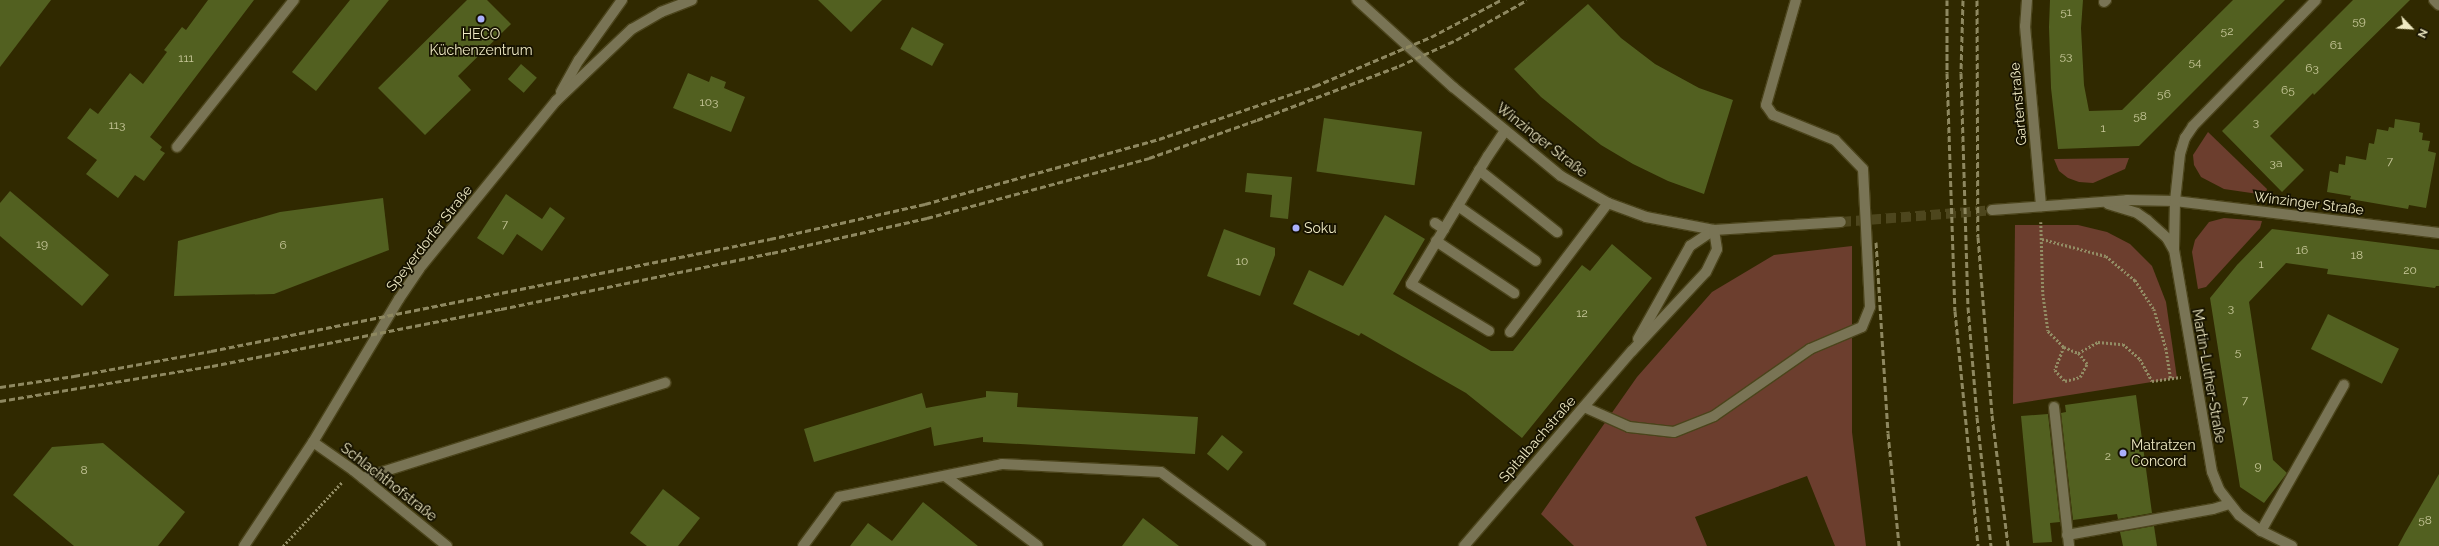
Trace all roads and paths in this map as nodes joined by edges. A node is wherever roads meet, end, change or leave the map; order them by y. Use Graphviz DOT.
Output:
graph roads {
  1 [pos="294,0"];
  2 [pos="622,0"];
  3 [pos="692,0"];
  4 [pos="1357,0"];
  5 [pos="1796,0"];
  6 [pos="2027,0"];
  7 [pos="2316,0"];
  8 [pos="2434,0"];
  9 [pos="2439,4"];
  10 [pos="556,101"];
  11 [pos="1506,131"];
  12 [pos="177,147"];
  13 [pos="1479,170"];
  14 [pos="2097,201"];
  15 [pos="2175,201"];
  16 [pos="1608,203"];
  17 [pos="1458,206"];
  18 [pos="2041,206"];
  19 [pos="1992,210"];
  20 [pos="1842,222"];
  21 [pos="1435,223"];
  22 [pos="1444,229"];
  23 [pos="1714,230"];
  24 [pos="1557,232"];
  25 [pos="2439,233"];
  26 [pos="2042,239"];
  27 [pos="1436,241"];
  28 [pos="2174,249"];
  29 [pos="1536,261"];
  30 [pos="1514,293"];
  31 [pos="1489,331"];
  32 [pos="1510,332"];
  33 [pos="2064,347"];
  34 [pos="1632,351"];
  35 [pos="2078,354"];
  36 [pos="2195,375"];
  37 [pos="2171,379"];
  38 [pos="665,383"];
  39 [pos="2344,385"];
  40 [pos="1584,407"];
  41 [pos="2054,407"];
  42 [pos="313,442"];
  43 [pos="353,470"];
  44 [pos="945,476"];
  45 [pos="363,478"];
  46 [pos="2229,504"];
  47 [pos="2261,531"];
  48 [pos="2067,535"];
  49 [pos="244,546"];
  50 [pos="283,546"];
  51 [pos="447,546"];
  52 [pos="803,546"];
  53 [pos="1038,546"];
  54 [pos="1261,546"];
  55 [pos="1464,546"];
  56 [pos="2069,546"];
  57 [pos="2292,546"];
  1 -- 12 [label="street"];
  2 -- 10 [label="street"];
  3 -- 10 [label="street, Speyerdorfer Straße"];
  4 -- 11 [label="street, Winzinger Straße"];
  5 -- 40 [label="street"];
  6 -- 18 [label="street, Gartenstraße"];
  7 -- 15 [label="street, Martin-Luther-Straße"];
  8 -- 9 [label="street"];
  10 -- 42 [label="street, Speyerdorfer Straße"];
  11 -- 13 [label="street"];
  11 -- 16 [label="street, Winzinger Straße"];
  13 -- 17 [label="street"];
  13 -- 24 [label="street"];
  14 -- 15 [label="street"];
  14 -- 18 [label="street"];
  14 -- 28 [label="street, Martin-Luther-Straße"];
  15 -- 25 [label="street, Winzinger Straße"];
  15 -- 28 [label="street, Martin-Luther-Straße"];
  16 -- 23 [label="street, Winzinger Straße"];
  16 -- 32 [label="street"];
  17 -- 22 [label="street"];
  17 -- 29 [label="street"];
  18 -- 19 [label="street"];
  18 -- 26 [label="path"];
  20 -- 23 [label="street, Winzinger Straße"];
  21 -- 22 [label="street"];
  22 -- 27 [label="street"];
  23 -- 34 [label="street, Spitalbachstraße"];
  23 -- 34 [label="street, Spitalbachstraße"];
  26 -- 33 [label="path"];
  26 -- 37 [label="path"];
  27 -- 30 [label="street"];
  27 -- 31 [label="street"];
  28 -- 36 [label="street, Martin-Luther-Straße"];
  33 -- 35 [label="path"];
  33 -- 35 [label="path"];
  34 -- 40 [label="street, Spitalbachstraße"];
  35 -- 37 [label="path"];
  36 -- 37 [label="path"];
  36 -- 46 [label="street, Martin-Luther-Straße"];
  38 -- 45 [label="street"];
  39 -- 47 [label="street"];
  40 -- 55 [label="street, Spitalbachstraße"];
  41 -- 48 [label="street"];
  42 -- 43 [label="street, Schlachthofstraße"];
  42 -- 49 [label="street, Speyerdorfer Straße"];
  43 -- 45 [label="street, Schlachthofstraße"];
  43 -- 50 [label="path"];
  44 -- 52 [label="street"];
  44 -- 53 [label="street"];
  44 -- 54 [label="street"];
  45 -- 51 [label="street, Schlachthofstraße"];
  46 -- 47 [label="street, Martin-Luther-Straße"];
  46 -- 48 [label="street"];
  47 -- 57 [label="street, Martin-Luther-Straße"];
  48 -- 56 [label="street"];
}
